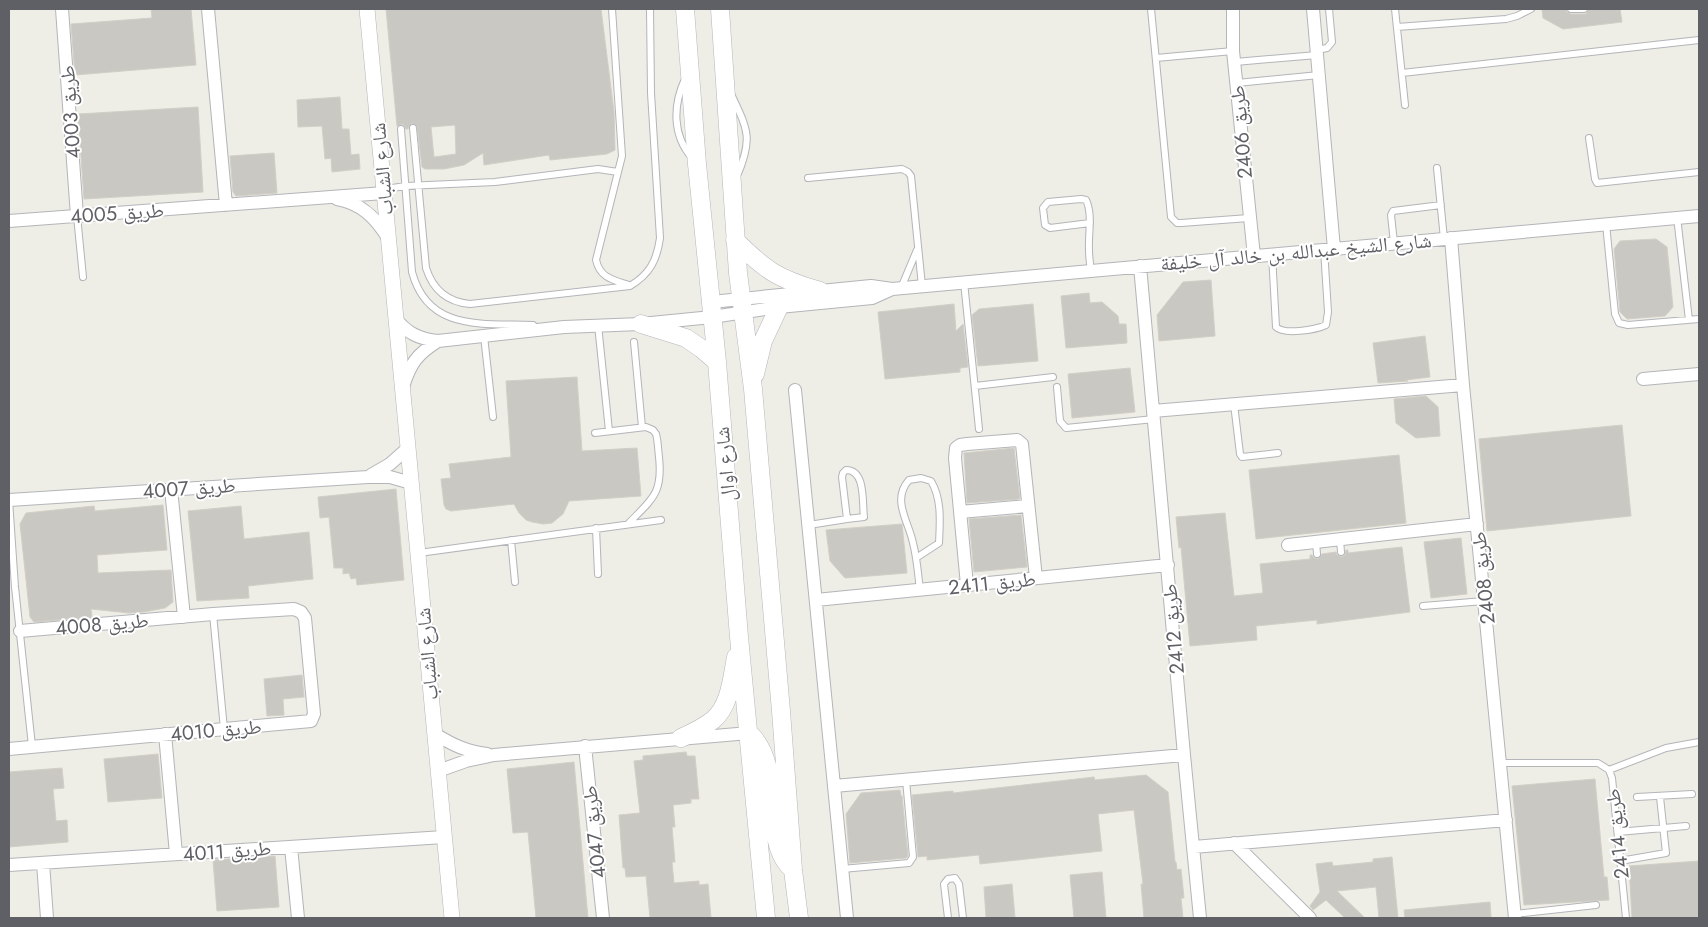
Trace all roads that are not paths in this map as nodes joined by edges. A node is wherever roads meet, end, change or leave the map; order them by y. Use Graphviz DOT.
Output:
graph roads {
  1 [pos="62,9"];
  2 [pos="208,9"];
  3 [pos="612,9"];
  4 [pos="650,9"];
  5 [pos="685,9"];
  6 [pos="720,9"];
  7 [pos="1151,9"];
  8 [pos="1233,9"];
  9 [pos="1329,9"];
  10 [pos="1395,9"];
  11 [pos="1530,9"];
  12 [pos="1571,9"];
  13 [pos="1584,9"];
  14 [pos="1313,10"];
  15 [pos="366,12"];
  16 [pos="1397,27"];
  17 [pos="1699,40"];
  18 [pos="1317,52"];
  19 [pos="1234,56"];
  20 [pos="1156,58"];
  21 [pos="1402,73"];
  22 [pos="1319,75"];
  23 [pos="1237,83"];
  24 [pos="1405,105"];
  25 [pos="412,128"];
  26 [pos="401,130"];
  27 [pos="1589,138"];
  28 [pos="1437,168"];
  29 [pos="618,172"];
  30 [pos="1699,172"];
  31 [pos="808,178"];
  32 [pos="406,186"];
  33 [pos="419,186"];
  34 [pos="384,191"];
  35 [pos="324,197"];
  36 [pos="226,205"];
  37 [pos="1441,205"];
  38 [pos="77,216"];
  39 [pos="1699,216"];
  40 [pos="1249,218"];
  41 [pos="1677,218"];
  42 [pos="9,220"];
  43 [pos="1090,223"];
  44 [pos="1606,224"];
  45 [pos="1448,238"];
  46 [pos="388,239"];
  47 [pos="735,240"];
  48 [pos="1394,243"];
  49 [pos="918,247"];
  50 [pos="1329,249"];
  51 [pos="1272,254"];
  52 [pos="1254,256"];
  53 [pos="1140,266"];
  54 [pos="1091,271"];
  55 [pos="83,277"];
  56 [pos="964,282"];
  57 [pos="630,286"];
  58 [pos="922,286"];
  59 [pos="896,288"];
  60 [pos="820,291"];
  61 [pos="742,306"];
  62 [pos="779,307"];
  63 [pos="711,310"];
  64 [pos="396,319"];
  65 [pos="1699,319"];
  66 [pos="1689,320"];
  67 [pos="641,324"];
  68 [pos="598,325"];
  69 [pos="564,327"];
  70 [pos="484,336"];
  71 [pos="438,341"];
  72 [pos="634,342"];
  73 [pos="717,362"];
  74 [pos="1699,374"];
  75 [pos="1053,377"];
  76 [pos="1643,379"];
  77 [pos="1463,385"];
  78 [pos="974,386"];
  79 [pos="1056,387"];
  80 [pos="753,389"];
  81 [pos="402,390"];
  82 [pos="795,390"];
  83 [pos="1234,404"];
  84 [pos="1154,415"];
  85 [pos="493,417"];
  86 [pos="642,427"];
  87 [pos="979,429"];
  88 [pos="609,432"];
  89 [pos="595,433"];
  90 [pos="408,448"];
  91 [pos="1278,453"];
  92 [pos="368,476"];
  93 [pos="411,483"];
  94 [pos="171,489"];
  95 [pos="9,500"];
  96 [pos="1028,506"];
  97 [pos="960,512"];
  98 [pos="847,519"];
  99 [pos="661,520"];
  100 [pos="628,524"];
  101 [pos="1477,524"];
  102 [pos="809,525"];
  103 [pos="596,528"];
  104 [pos="512,540"];
  105 [pos="1288,545"];
  106 [pos="418,553"];
  107 [pos="916,558"];
  108 [pos="1168,565"];
  109 [pos="598,574"];
  110 [pos="1036,578"];
  111 [pos="515,582"];
  112 [pos="967,585"];
  113 [pos="12,587"];
  114 [pos="920,590"];
  115 [pos="816,600"];
  116 [pos="1485,601"];
  117 [pos="1423,606"];
  118 [pos="301,612"];
  119 [pos="213,614"];
  120 [pos="184,617"];
  121 [pos="20,631"];
  122 [pos="739,637"];
  123 [pos="224,729"];
  124 [pos="749,733"];
  125 [pos="165,734"];
  126 [pos="435,734"];
  127 [pos="681,738"];
  128 [pos="1699,742"];
  129 [pos="32,746"];
  130 [pos="585,746"];
  131 [pos="9,749"];
  132 [pos="494,754"];
  133 [pos="1184,756"];
  134 [pos="1501,763"];
  135 [pos="1609,770"];
  136 [pos="438,771"];
  137 [pos="906,780"];
  138 [pos="834,786"];
  139 [pos="1692,794"];
  140 [pos="1637,797"];
  141 [pos="1660,797"];
  142 [pos="1506,820"];
  143 [pos="1686,826"];
  144 [pos="1663,828"];
  145 [pos="1618,832"];
  146 [pos="444,837"];
  147 [pos="1234,843"];
  148 [pos="291,847"];
  149 [pos="1194,847"];
  150 [pos="176,854"];
  151 [pos="1620,861"];
  152 [pos="42,863"];
  153 [pos="9,865"];
  154 [pos="842,869"];
  155 [pos="793,870"];
  156 [pos="1596,905"];
  157 [pos="1515,916"];
  158 [pos="47,918"];
  159 [pos="298,918"];
  160 [pos="452,918"];
  161 [pos="602,918"];
  162 [pos="766,918"];
  163 [pos="799,918"];
  164 [pos="847,918"];
  165 [pos="948,918"];
  166 [pos="963,918"];
  167 [pos="1200,918"];
  168 [pos="1310,918"];
  169 [pos="1626,918"];
  1 -- 38 [label="street, طريق 4003"];
  2 -- 36 [label="street"];
  3 -- 29 [label="lane"];
  4 -- 57 [label="lane"];
  5 -- 63 [label="main road, شارع اوال"];
  6 -- 47 [label="main road, شارع اوال"];
  7 -- 20 [label="lane"];
  8 -- 19 [label="street, طريق 2406"];
  9 -- 14 [label="lane"];
  9 -- 18 [label="lane"];
  10 -- 16 [label="lane"];
  11 -- 16 [label="lane"];
  12 -- 13 [label="lane"];
  14 -- 18 [label="street"];
  15 -- 34 [label="street, شارع الشباب"];
  16 -- 21 [label="lane"];
  17 -- 21 [label="lane"];
  18 -- 19 [label="lane"];
  18 -- 22 [label="street"];
  19 -- 20 [label="lane"];
  19 -- 23 [label="street, طريق 2406"];
  20 -- 40 [label="lane"];
  21 -- 24 [label="lane"];
  22 -- 23 [label="lane"];
  22 -- 50 [label="street"];
  23 -- 40 [label="street, طريق 2406"];
  25 -- 33 [label="lane"];
  26 -- 32 [label="lane"];
  27 -- 30 [label="lane"];
  28 -- 37 [label="lane"];
  29 -- 33 [label="lane"];
  29 -- 57 [label="lane"];
  31 -- 49 [label="lane"];
  32 -- 33 [label="lane"];
  32 -- 34 [label="lane"];
  32 -- 69 [label="lane"];
  33 -- 57 [label="lane"];
  34 -- 35 [label="street, طريق 4005"];
  34 -- 46 [label="street, شارع الشباب"];
  35 -- 36 [label="street, طريق 4005"];
  35 -- 46 [label="street, طريق 4005"];
  36 -- 38 [label="street, طريق 4005"];
  37 -- 45 [label="lane"];
  37 -- 48 [label="lane"];
  38 -- 42 [label="street, طريق 4005"];
  38 -- 55 [label="lane"];
  39 -- 41 [label="street, شارع الشيخ عبدالله بن خالد آل خليفة"];
  40 -- 52 [label="street, طريق 2406"];
  41 -- 44 [label="street, شارع الشيخ عبدالله بن خالد آل خليفة"];
  41 -- 66 [label="lane"];
  43 -- 43 [label="lane"];
  43 -- 54 [label="lane"];
  44 -- 45 [label="street, شارع الشيخ عبدالله بن خالد آل خليفة"];
  44 -- 66 [label="lane"];
  45 -- 48 [label="street, شارع الشيخ عبدالله بن خالد آل خليفة"];
  45 -- 77 [label="street, طريق 2408"];
  46 -- 64 [label="street, شارع الشباب"];
  47 -- 60 [label="main road"];
  47 -- 61 [label="main road, شارع اوال"];
  48 -- 50 [label="street, شارع الشيخ عبدالله بن خالد آل خليفة"];
  49 -- 58 [label="lane"];
  49 -- 59 [label="lane"];
  50 -- 51 [label="street, شارع الشيخ عبدالله بن خالد آل خليفة"];
  50 -- 51 [label="lane"];
  51 -- 52 [label="street, شارع الشيخ عبدالله بن خالد آل خليفة"];
  52 -- 53 [label="street, شارع الشيخ عبدالله بن خالد آل خليفة"];
  53 -- 54 [label="street, شارع الشيخ عبدالله بن خالد آل خليفة"];
  53 -- 84 [label="street, طريق 2412"];
  54 -- 56 [label="street, شارع الشيخ عبدالله بن خالد آل خليفة"];
  56 -- 58 [label="street, شارع الشيخ عبدالله بن خالد آل خليفة"];
  56 -- 78 [label="lane"];
  58 -- 59 [label="street, شارع الشيخ عبدالله بن خالد آل خليفة"];
  59 -- 60 [label="street, شارع الشيخ عبدالله بن خالد آل خليفة"];
  59 -- 62 [label="street, شارع الشيخ عبدالله بن خالد آل خليفة"];
  60 -- 61 [label="street, شارع الشيخ عبدالله بن خالد آل خليفة"];
  61 -- 62 [label="street, شارع الشيخ عبدالله بن خالد آل خليفة"];
  61 -- 63 [label="street, شارع الشيخ عبدالله بن خالد آل خليفة"];
  61 -- 80 [label="main road, شارع اوال"];
  62 -- 80 [label="main road"];
  63 -- 67 [label="street"];
  63 -- 73 [label="main road, شارع اوال"];
  64 -- 71 [label="street"];
  64 -- 81 [label="street, شارع الشباب"];
  65 -- 66 [label="lane"];
  67 -- 68 [label="street"];
  67 -- 73 [label="main road"];
  68 -- 69 [label="street"];
  68 -- 88 [label="lane"];
  69 -- 70 [label="street"];
  70 -- 71 [label="street"];
  70 -- 85 [label="lane"];
  71 -- 81 [label="street, شارع الشباب"];
  72 -- 86 [label="lane"];
  73 -- 122 [label="main road, شارع اوال"];
  74 -- 76 [label="street"];
  75 -- 78 [label="lane"];
  77 -- 83 [label="street"];
  77 -- 101 [label="street, طريق 2408"];
  78 -- 87 [label="lane"];
  79 -- 84 [label="lane"];
  80 -- 155 [label="main road, شارع اوال"];
  81 -- 90 [label="street, شارع الشباب"];
  82 -- 102 [label="street"];
  83 -- 84 [label="street"];
  83 -- 91 [label="lane"];
  84 -- 108 [label="street, طريق 2412"];
  86 -- 88 [label="lane"];
  86 -- 100 [label="lane"];
  88 -- 89 [label="lane"];
  90 -- 92 [label="street, طريق 4007"];
  90 -- 93 [label="street, شارع الشباب"];
  92 -- 93 [label="street, طريق 4007"];
  92 -- 94 [label="street, طريق 4007"];
  93 -- 106 [label="street, شارع الشباب"];
  94 -- 95 [label="street, طريق 4007"];
  94 -- 120 [label="street"];
  95 -- 113 [label="lane"];
  96 -- 97 [label="street"];
  96 -- 97 [label="street"];
  96 -- 110 [label="street"];
  97 -- 112 [label="street"];
  98 -- 98 [label="lane"];
  98 -- 102 [label="lane"];
  99 -- 100 [label="lane"];
  100 -- 103 [label="lane"];
  101 -- 105 [label="street"];
  101 -- 116 [label="street, طريق 2408"];
  102 -- 115 [label="street"];
  103 -- 104 [label="lane"];
  103 -- 109 [label="lane"];
  104 -- 106 [label="lane"];
  104 -- 111 [label="lane"];
  106 -- 126 [label="street, شارع الشباب"];
  107 -- 107 [label="lane"];
  107 -- 114 [label="lane"];
  108 -- 110 [label="street, طريق 2411"];
  108 -- 133 [label="street, طريق 2412"];
  110 -- 112 [label="street, طريق 2411"];
  112 -- 114 [label="street, طريق 2411"];
  113 -- 121 [label="lane"];
  114 -- 115 [label="street, طريق 2411"];
  115 -- 138 [label="street"];
  116 -- 117 [label="lane"];
  116 -- 134 [label="street, طريق 2408"];
  118 -- 119 [label="street, طريق 4008"];
  118 -- 123 [label="street, طريق 4010"];
  119 -- 120 [label="street, طريق 4008"];
  119 -- 123 [label="lane"];
  120 -- 121 [label="street, طريق 4008"];
  121 -- 129 [label="lane"];
  122 -- 124 [label="main road, شارع اوال"];
  122 -- 127 [label="main road"];
  123 -- 125 [label="street, طريق 4010"];
  124 -- 127 [label="street"];
  124 -- 155 [label="main road"];
  124 -- 162 [label="main road, شارع اوال"];
  125 -- 129 [label="street, طريق 4010"];
  125 -- 150 [label="street"];
  126 -- 132 [label="street"];
  126 -- 136 [label="street, شارع الشباب"];
  127 -- 130 [label="street"];
  128 -- 135 [label="lane"];
  129 -- 131 [label="street, طريق 4010"];
  130 -- 132 [label="street"];
  130 -- 161 [label="street, طريق 4047"];
  132 -- 136 [label="street"];
  133 -- 137 [label="street"];
  133 -- 149 [label="street, طريق 2412"];
  134 -- 135 [label="lane, طريق 2414"];
  134 -- 142 [label="street, طريق 2408"];
  135 -- 145 [label="lane, طريق 2414"];
  136 -- 146 [label="street, شارع الشباب"];
  137 -- 138 [label="street"];
  137 -- 154 [label="lane"];
  138 -- 154 [label="street"];
  139 -- 141 [label="lane"];
  140 -- 141 [label="lane"];
  141 -- 144 [label="lane"];
  142 -- 147 [label="street"];
  142 -- 157 [label="street, طريق 2408"];
  143 -- 144 [label="lane"];
  144 -- 145 [label="lane"];
  144 -- 151 [label="lane"];
  145 -- 151 [label="lane, طريق 2414"];
  146 -- 148 [label="street, طريق 4011"];
  146 -- 160 [label="street, شارع الشباب"];
  147 -- 149 [label="street"];
  147 -- 168 [label="street"];
  148 -- 150 [label="street, طريق 4011"];
  148 -- 159 [label="street"];
  149 -- 167 [label="street, طريق 2412"];
  150 -- 152 [label="street, طريق 4011"];
  151 -- 169 [label="lane, طريق 2414"];
  152 -- 153 [label="street, طريق 4011"];
  152 -- 158 [label="street"];
  154 -- 164 [label="street"];
  155 -- 163 [label="main road, شارع اوال"];
  156 -- 157 [label="lane"];
  165 -- 166 [label="lane"];
}
